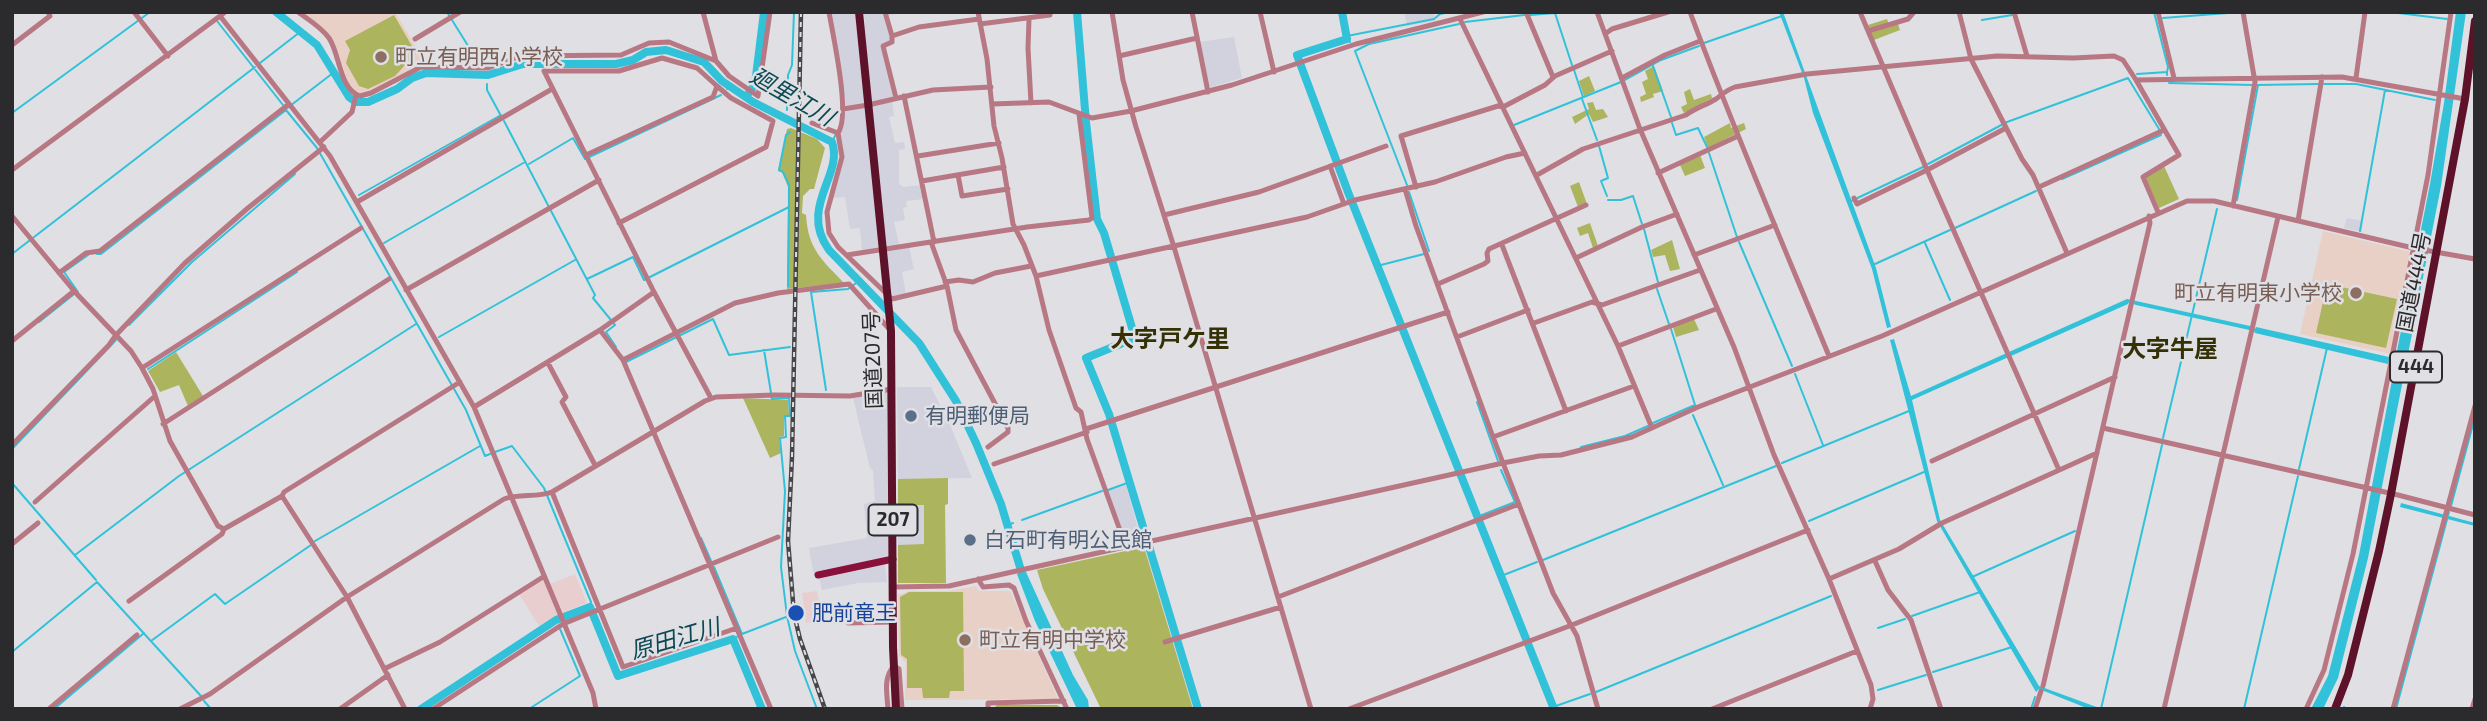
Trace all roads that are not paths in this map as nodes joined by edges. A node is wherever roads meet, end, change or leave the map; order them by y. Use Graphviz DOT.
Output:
graph roads {
  1 [pos="48,12"];
  2 [pos="298,12"];
  3 [pos="460,12"];
  4 [pos="703,12"];
  5 [pos="771,12"];
  6 [pos="829,12"];
  7 [pos="859,12"];
  8 [pos="885,12"];
  9 [pos="1050,12"];
  10 [pos="1112,12"];
  11 [pos="1192,12"];
  12 [pos="1260,12"];
  13 [pos="1482,12"];
  14 [pos="1526,12"];
  15 [pos="1597,12"];
  16 [pos="1668,12"];
  17 [pos="1690,12"];
  18 [pos="1860,12"];
  19 [pos="1914,12"];
  20 [pos="1959,12"];
  21 [pos="2014,12"];
  22 [pos="2158,12"];
  23 [pos="2243,12"];
  24 [pos="2365,12"];
  25 [pos="2451,12"];
  26 [pos="135,13"];
  27 [pos="219,17"];
  28 [pos="979,18"];
  29 [pos="1029,19"];
  30 [pos="1460,19"];
  31 [pos="2475,21"];
  32 [pos="1868,31"];
  33 [pos="1605,34"];
  34 [pos="892,36"];
  35 [pos="415,38"];
  36 [pos="1197,38"];
  37 [pos="1700,41"];
  38 [pos="2474,42"];
  39 [pos="12,45"];
  40 [pos="1612,51"];
  41 [pos="168,55"];
  42 [pos="1119,56"];
  43 [pos="2027,56"];
  44 [pos="1971,60"];
  45 [pos="716,61"];
  46 [pos="1882,66"];
  47 [pos="1274,72"];
  48 [pos="1553,77"];
  49 [pos="1622,78"];
  50 [pos="2174,78"];
  51 [pos="2356,78"];
  52 [pos="2136,80"];
  53 [pos="2322,82"];
  54 [pos="2254,83"];
  55 [pos="740,84"];
  56 [pos="717,86"];
  57 [pos="990,87"];
  58 [pos="552,89"];
  59 [pos="1208,92"];
  60 [pos="356,95"];
  61 [pos="1720,95"];
  62 [pos="904,96"];
  63 [pos="731,98"];
  64 [pos="896,98"];
  65 [pos="2440,98"];
  66 [pos="2462,98"];
  67 [pos="1031,103"];
  68 [pos="992,104"];
  69 [pos="869,105"];
  70 [pos="288,106"];
  71 [pos="1503,107"];
  72 [pos="843,108"];
  73 [pos="1131,111"];
  74 [pos="1083,116"];
  75 [pos="812,123"];
  76 [pos="2004,125"];
  77 [pos="1640,129"];
  78 [pos="2164,130"];
  79 [pos="837,132"];
  80 [pos="1737,137"];
  81 [pos="999,143"];
  82 [pos="1386,146"];
  83 [pos="320,148"];
  84 [pos="1525,153"];
  85 [pos="918,156"];
  86 [pos="587,157"];
  87 [pos="1334,164"];
  88 [pos="1004,167"];
  89 [pos="1925,167"];
  90 [pos="12,170"];
  91 [pos="1658,173"];
  92 [pos="958,175"];
  93 [pos="1537,175"];
  94 [pos="599,180"];
  95 [pos="922,181"];
  96 [pos="1416,187"];
  97 [pos="2039,187"];
  98 [pos="1007,189"];
  99 [pos="1405,189"];
  100 [pos="1854,200"];
  101 [pos="357,202"];
  102 [pos="1345,203"];
  103 [pos="1586,205"];
  104 [pos="2233,206"];
  105 [pos="2158,212"];
  106 [pos="1677,214"];
  107 [pos="1164,215"];
  108 [pos="12,216"];
  109 [pos="2149,216"];
  110 [pos="2278,216"];
  111 [pos="1558,219"];
  112 [pos="2298,221"];
  113 [pos="619,223"];
  114 [pos="1775,225"];
  115 [pos="360,228"];
  116 [pos="1015,230"];
  117 [pos="932,242"];
  118 [pos="1502,244"];
  119 [pos="1174,247"];
  120 [pos="2414,248"];
  121 [pos="883,250"];
  122 [pos="2435,252"];
  123 [pos="2067,253"];
  124 [pos="847,255"];
  125 [pos="1694,255"];
  126 [pos="1576,258"];
  127 [pos="2475,260"];
  128 [pos="1031,266"];
  129 [pos="1700,270"];
  130 [pos="59,273"];
  131 [pos="1036,276"];
  132 [pos="389,279"];
  133 [pos="946,284"];
  134 [pos="1438,284"];
  135 [pos="406,290"];
  136 [pos="75,292"];
  137 [pos="654,292"];
  138 [pos="1980,292"];
  139 [pos="888,296"];
  140 [pos="1597,303"];
  141 [pos="1716,309"];
  142 [pos="1528,310"];
  143 [pos="1448,312"];
  144 [pos="1534,323"];
  145 [pos="600,330"];
  146 [pos="891,331"];
  147 [pos="677,336"];
  148 [pos="117,337"];
  149 [pos="1457,337"];
  150 [pos="12,341"];
  151 [pos="1618,345"];
  152 [pos="1829,356"];
  153 [pos="624,360"];
  154 [pos="548,363"];
  155 [pos="142,368"];
  156 [pos="2115,377"];
  157 [pos="454,386"];
  158 [pos="1634,386"];
  159 [pos="1215,387"];
  160 [pos="1749,387"];
  161 [pos="892,389"];
  162 [pos="155,396"];
  163 [pos="711,398"];
  164 [pos="2475,406"];
  165 [pos="474,407"];
  166 [pos="1566,411"];
  167 [pos="2034,414"];
  168 [pos="163,424"];
  169 [pos="1652,428"];
  170 [pos="2103,428"];
  171 [pos="653,431"];
  172 [pos="1086,431"];
  173 [pos="1493,437"];
  174 [pos="12,445"];
  175 [pos="988,447"];
  176 [pos="2097,453"];
  177 [pos="2223,455"];
  178 [pos="1932,461"];
  179 [pos="1503,463"];
  180 [pos="994,464"];
  181 [pos="595,465"];
  182 [pos="2059,470"];
  183 [pos="2368,489"];
  184 [pos="548,493"];
  185 [pos="2388,493"];
  186 [pos="282,496"];
  187 [pos="510,497"];
  188 [pos="35,502"];
  189 [pos="1519,504"];
  190 [pos="2446,514"];
  191 [pos="2475,515"];
  192 [pos="1254,519"];
  193 [pos="38,523"];
  194 [pos="225,529"];
  195 [pos="1808,530"];
  196 [pos="778,537"];
  197 [pos="12,544"];
  198 [pos="1126,547"];
  199 [pos="893,559"];
  200 [pos="1875,561"];
  201 [pos="712,564"];
  202 [pos="818,575"];
  203 [pos="543,577"];
  204 [pos="978,579"];
  205 [pos="1829,579"];
  206 [pos="893,587"];
  207 [pos="347,597"];
  208 [pos="1278,597"];
  209 [pos="129,601"];
  210 [pos="1281,607"];
  211 [pos="599,608"];
  212 [pos="848,622"];
  213 [pos="893,622"];
  214 [pos="1572,625"];
  215 [pos="560,626"];
  216 [pos="739,633"];
  217 [pos="137,635"];
  218 [pos="1165,642"];
  219 [pos="1857,651"];
  220 [pos="894,666"];
  221 [pos="384,668"];
  222 [pos="388,675"];
  223 [pos="2475,699"];
  224 [pos="1064,701"];
  225 [pos="49,709"];
  226 [pos="180,709"];
  227 [pos="340,709"];
  228 [pos="404,709"];
  229 [pos="433,709"];
  230 [pos="596,709"];
  231 [pos="771,709"];
  232 [pos="888,709"];
  233 [pos="896,709"];
  234 [pos="902,709"];
  235 [pos="988,709"];
  236 [pos="1068,709"];
  237 [pos="1311,709"];
  238 [pos="1349,709"];
  239 [pos="1598,709"];
  240 [pos="1712,709"];
  241 [pos="1870,709"];
  242 [pos="1941,709"];
  243 [pos="2035,709"];
  244 [pos="2164,709"];
  245 [pos="2306,709"];
  246 [pos="2335,709"];
  247 [pos="2393,709"];
  248 [pos="2472,709"];
  1 -- 39 [label="street"];
  2 -- 60 [label="street"];
  3 -- 35 [label="street"];
  4 -- 45 [label="street"];
  5 -- 55 [label="street"];
  6 -- 72 [label="street"];
  7 -- 69 [label="highway, 国道207号 / 207"];
  8 -- 34 [label="street"];
  9 -- 29 [label="street"];
  10 -- 42 [label="street"];
  11 -- 36 [label="street"];
  12 -- 47 [label="street"];
  13 -- 30 [label="street"];
  14 -- 48 [label="street"];
  15 -- 33 [label="street"];
  16 -- 33 [label="street"];
  17 -- 37 [label="street"];
  18 -- 32 [label="street"];
  19 -- 32 [label="street"];
  20 -- 44 [label="street"];
  21 -- 43 [label="street"];
  22 -- 50 [label="street"];
  23 -- 54 [label="street"];
  24 -- 51 [label="street"];
  25 -- 65 [label="street"];
  26 -- 41 [label="street"];
  27 -- 41 [label="street"];
  27 -- 70 [label="street"];
  28 -- 29 [label="street"];
  28 -- 34 [label="street"];
  28 -- 57 [label="street"];
  29 -- 67 [label="street"];
  30 -- 47 [label="street"];
  30 -- 71 [label="street"];
  31 -- 38 [label="highway, 国道444号 / 444"];
  32 -- 46 [label="street"];
  33 -- 40 [label="street"];
  34 -- 64 [label="street"];
  36 -- 42 [label="street"];
  36 -- 59 [label="street"];
  37 -- 49 [label="street"];
  37 -- 61 [label="street"];
  38 -- 66 [label="highway, 国道444号 / 444"];
  40 -- 48 [label="street"];
  40 -- 49 [label="street"];
  41 -- 90 [label="street"];
  42 -- 73 [label="street"];
  43 -- 44 [label="street"];
  43 -- 52 [label="street"];
  44 -- 46 [label="street"];
  44 -- 76 [label="street"];
  45 -- 55 [label="street"];
  45 -- 60 [label="street"];
  46 -- 61 [label="street"];
  46 -- 89 [label="street"];
  47 -- 59 [label="street"];
  48 -- 71 [label="street"];
  49 -- 77 [label="street"];
  50 -- 52 [label="street"];
  50 -- 54 [label="street"];
  51 -- 53 [label="street"];
  51 -- 65 [label="street"];
  52 -- 78 [label="street"];
  53 -- 54 [label="street"];
  53 -- 112 [label="street"];
  54 -- 104 [label="street"];
  55 -- 63 [label="street"];
  56 -- 58 [label="street"];
  56 -- 63 [label="street"];
  56 -- 86 [label="street"];
  57 -- 62 [label="street"];
  57 -- 68 [label="street"];
  58 -- 86 [label="street"];
  58 -- 101 [label="street"];
  59 -- 73 [label="street"];
  60 -- 83 [label="street"];
  61 -- 77 [label="street"];
  61 -- 80 [label="street"];
  62 -- 64 [label="street"];
  62 -- 85 [label="street"];
  63 -- 113 [label="street"];
  64 -- 69 [label="street"];
  65 -- 66 [label="street"];
  65 -- 120 [label="street"];
  66 -- 122 [label="highway, 国道444号 / 444"];
  67 -- 68 [label="street"];
  67 -- 74 [label="street"];
  68 -- 81 [label="street"];
  69 -- 72 [label="street"];
  69 -- 121 [label="highway, 国道207号 / 207"];
  70 -- 83 [label="street"];
  70 -- 130 [label="street"];
  71 -- 84 [label="street"];
  71 -- 96 [label="street"];
  72 -- 79 [label="street"];
  73 -- 74 [label="street"];
  73 -- 107 [label="street"];
  74 -- 116 [label="street"];
  75 -- 79 [label="street"];
  76 -- 89 [label="street"];
  76 -- 97 [label="street"];
  77 -- 91 [label="street"];
  77 -- 93 [label="street"];
  78 -- 97 [label="street"];
  78 -- 105 [label="street"];
  79 -- 124 [label="street"];
  80 -- 91 [label="street"];
  80 -- 114 [label="street"];
  81 -- 85 [label="street"];
  81 -- 88 [label="street"];
  82 -- 87 [label="street"];
  83 -- 101 [label="street"];
  83 -- 148 [label="street"];
  84 -- 93 [label="street"];
  84 -- 96 [label="street"];
  85 -- 95 [label="street"];
  86 -- 94 [label="street"];
  87 -- 102 [label="street"];
  87 -- 107 [label="street"];
  88 -- 92 [label="street"];
  88 -- 98 [label="street"];
  89 -- 100 [label="street"];
  89 -- 138 [label="street"];
  91 -- 106 [label="street"];
  92 -- 95 [label="street"];
  92 -- 98 [label="street"];
  93 -- 111 [label="street"];
  94 -- 113 [label="street"];
  94 -- 135 [label="street"];
  95 -- 117 [label="street"];
  96 -- 99 [label="street"];
  97 -- 123 [label="street"];
  98 -- 116 [label="street"];
  99 -- 102 [label="street"];
  99 -- 134 [label="street"];
  101 -- 135 [label="street"];
  102 -- 119 [label="street"];
  103 -- 111 [label="street"];
  104 -- 105 [label="street"];
  104 -- 110 [label="street"];
  105 -- 109 [label="street"];
  106 -- 125 [label="street"];
  106 -- 126 [label="street"];
  107 -- 119 [label="street"];
  108 -- 130 [label="street"];
  109 -- 123 [label="street"];
  109 -- 156 [label="street"];
  110 -- 112 [label="street"];
  110 -- 177 [label="street"];
  111 -- 118 [label="street"];
  111 -- 126 [label="street"];
  112 -- 120 [label="street"];
  113 -- 137 [label="street"];
  114 -- 125 [label="street"];
  114 -- 152 [label="street"];
  115 -- 155 [label="street"];
  116 -- 117 [label="street"];
  116 -- 128 [label="street"];
  117 -- 121 [label="street"];
  117 -- 133 [label="street"];
  118 -- 134 [label="street"];
  118 -- 142 [label="street"];
  119 -- 131 [label="street"];
  119 -- 159 [label="street"];
  120 -- 122 [label="street"];
  120 -- 183 [label="street"];
  121 -- 124 [label="street"];
  121 -- 139 [label="highway, 国道207号 / 207"];
  122 -- 127 [label="street"];
  122 -- 185 [label="highway, 国道444号 / 444"];
  123 -- 138 [label="street"];
  124 -- 139 [label="street"];
  125 -- 129 [label="street"];
  126 -- 140 [label="street"];
  128 -- 131 [label="street"];
  128 -- 133 [label="street"];
  129 -- 140 [label="street"];
  129 -- 141 [label="street"];
  130 -- 136 [label="street"];
  131 -- 172 [label="street"];
  132 -- 168 [label="street"];
  133 -- 139 [label="street"];
  133 -- 175 [label="street"];
  134 -- 143 [label="street"];
  135 -- 157 [label="street"];
  136 -- 148 [label="street"];
  136 -- 150 [label="street"];
  137 -- 145 [label="street"];
  137 -- 147 [label="street"];
  138 -- 152 [label="street"];
  138 -- 167 [label="street"];
  139 -- 146 [label="highway, 国道207号 / 207"];
  140 -- 144 [label="street"];
  140 -- 151 [label="street"];
  141 -- 151 [label="street"];
  141 -- 160 [label="street"];
  142 -- 144 [label="street"];
  142 -- 149 [label="street"];
  143 -- 149 [label="street"];
  143 -- 159 [label="street"];
  144 -- 166 [label="street"];
  145 -- 153 [label="street"];
  145 -- 154 [label="street"];
  146 -- 147 [label="street"];
  146 -- 161 [label="highway, 国道207号 / 207"];
  147 -- 153 [label="street"];
  147 -- 163 [label="street"];
  148 -- 155 [label="street"];
  148 -- 174 [label="street"];
  149 -- 173 [label="street"];
  151 -- 158 [label="street"];
  152 -- 160 [label="street"];
  153 -- 171 [label="street"];
  154 -- 165 [label="street"];
  154 -- 181 [label="street"];
  155 -- 162 [label="street"];
  156 -- 167 [label="street"];
  156 -- 170 [label="street"];
  157 -- 165 [label="street"];
  157 -- 186 [label="street"];
  158 -- 166 [label="street"];
  158 -- 169 [label="street"];
  159 -- 172 [label="street"];
  159 -- 192 [label="street"];
  160 -- 169 [label="street"];
  160 -- 195 [label="street"];
  161 -- 163 [label="street"];
  161 -- 199 [label="highway, 国道207号 / 207"];
  162 -- 168 [label="street"];
  162 -- 188 [label="street"];
  163 -- 171 [label="street"];
  164 -- 190 [label="street"];
  165 -- 187 [label="street"];
  166 -- 173 [label="street"];
  167 -- 178 [label="street"];
  167 -- 182 [label="street"];
  168 -- 194 [label="street"];
  169 -- 179 [label="street"];
  170 -- 176 [label="street"];
  170 -- 177 [label="street"];
  171 -- 181 [label="street"];
  171 -- 201 [label="street"];
  172 -- 180 [label="street"];
  172 -- 198 [label="street"];
  173 -- 179 [label="street"];
  176 -- 182 [label="street"];
  176 -- 243 [label="street"];
  177 -- 183 [label="street"];
  177 -- 244 [label="street"];
  179 -- 189 [label="street"];
  179 -- 192 [label="street"];
  181 -- 184 [label="street"];
  182 -- 200 [label="street"];
  183 -- 185 [label="street"];
  183 -- 245 [label="street"];
  184 -- 187 [label="street"];
  184 -- 211 [label="street"];
  185 -- 190 [label="street"];
  185 -- 246 [label="highway, 国道444号 / 444"];
  186 -- 194 [label="street"];
  186 -- 207 [label="street"];
  187 -- 203 [label="street"];
  187 -- 207 [label="street"];
  189 -- 208 [label="street"];
  189 -- 214 [label="street"];
  190 -- 191 [label="street"];
  190 -- 247 [label="street"];
  192 -- 198 [label="street"];
  192 -- 208 [label="street"];
  193 -- 197 [label="street"];
  194 -- 209 [label="street"];
  195 -- 205 [label="street"];
  195 -- 214 [label="street"];
  196 -- 201 [label="street"];
  198 -- 204 [label="street"];
  199 -- 202 [label="main road"];
  199 -- 206 [label="highway, 国道207号 / 207"];
  200 -- 205 [label="street"];
  200 -- 242 [label="street"];
  201 -- 211 [label="street"];
  201 -- 216 [label="street"];
  203 -- 215 [label="street"];
  203 -- 221 [label="street"];
  204 -- 206 [label="street"];
  204 -- 224 [label="street"];
  205 -- 219 [label="street"];
  206 -- 213 [label="highway, 国道207号 / 207"];
  207 -- 221 [label="street"];
  207 -- 226 [label="street"];
  208 -- 210 [label="street"];
  210 -- 218 [label="street"];
  210 -- 237 [label="street"];
  211 -- 215 [label="street"];
  211 -- 216 [label="street"];
  212 -- 213 [label="street"];
  213 -- 220 [label="highway, 国道207号 / 207"];
  214 -- 238 [label="street"];
  214 -- 239 [label="street"];
  215 -- 229 [label="street"];
  215 -- 230 [label="street"];
  216 -- 231 [label="street"];
  217 -- 225 [label="street"];
  219 -- 240 [label="street"];
  219 -- 241 [label="street"];
  220 -- 232 [label="street"];
  220 -- 233 [label="highway, 国道207号 / 207"];
  220 -- 234 [label="street"];
  221 -- 222 [label="street"];
  222 -- 227 [label="street"];
  222 -- 228 [label="street"];
  223 -- 248 [label="street"];
  224 -- 235 [label="street"];
  224 -- 236 [label="street"];
}
